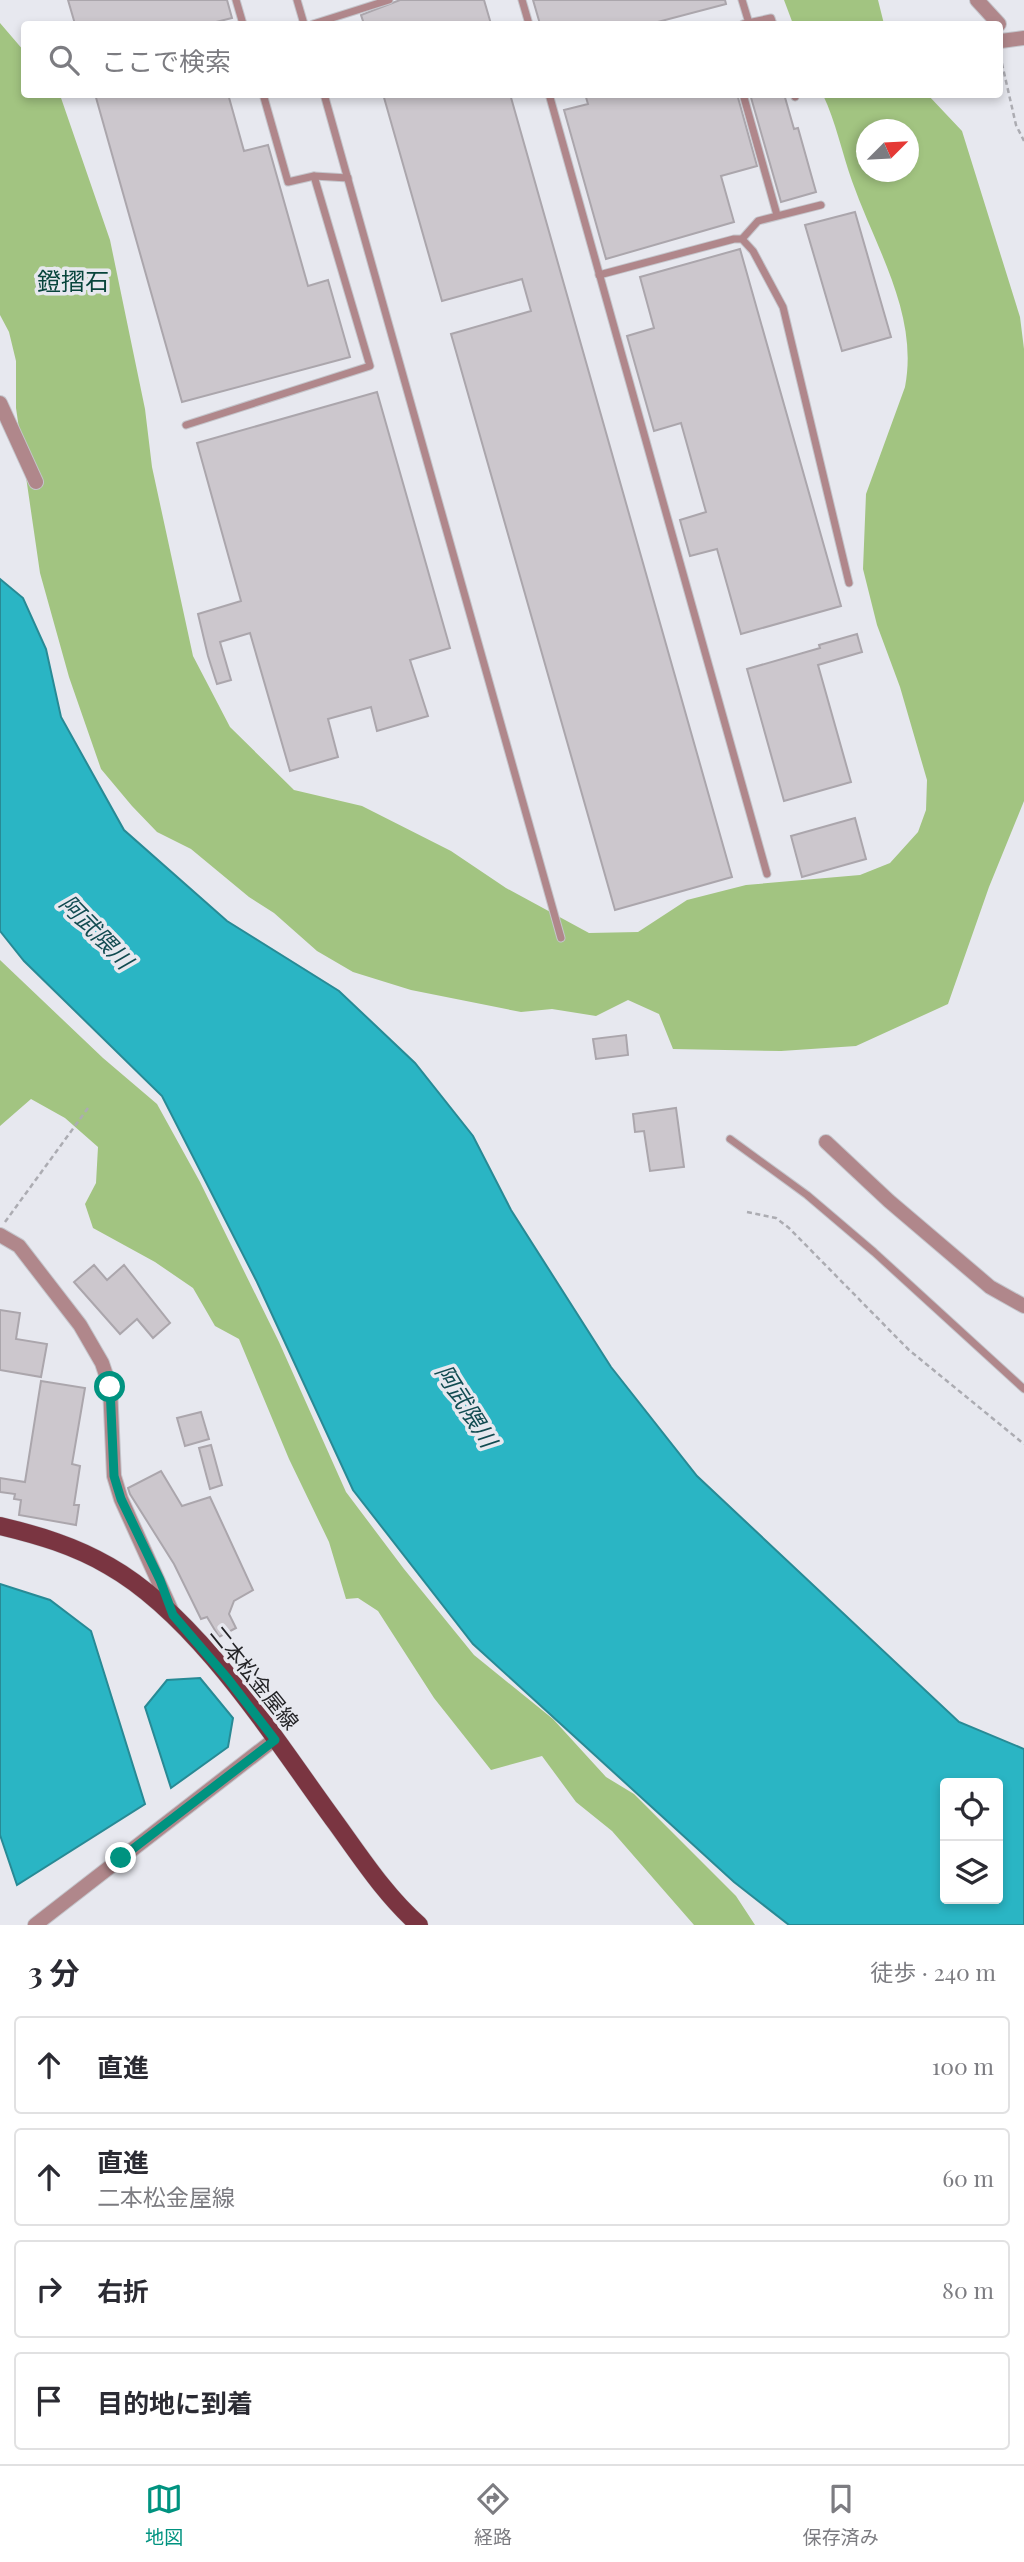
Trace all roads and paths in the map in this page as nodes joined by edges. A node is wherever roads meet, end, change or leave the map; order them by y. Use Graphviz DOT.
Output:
graph roads {
  1 [pos="236,0"];
  2 [pos="297,0"];
  3 [pos="389,0"];
  4 [pos="522,0"];
  5 [pos="742,0"];
  6 [pos="977,0"];
  7 [pos="242,21"];
  8 [pos="303,21"];
  9 [pos="322,21"];
  10 [pos="528,21"];
  11 [pos="746,21"];
  12 [pos="995,21"];
  13 [pos="1024,38"];
  14 [pos="1003,45"];
  15 [pos="1003,61"];
  16 [pos="264,98"];
  17 [pos="325,98"];
  18 [pos="550,98"];
  19 [pos="744,98"];
  20 [pos="1024,141"];
  21 [pos="314,176"];
  22 [pos="348,178"];
  23 [pos="821,205"];
  24 [pos="777,215"];
  25 [pos="742,239"];
  26 [pos="599,275"];
  27 [pos="0,403"];
  28 [pos="186,425"];
  29 [pos="36,482"];
  30 [pos="849,583"];
  31 [pos="767,874"];
  32 [pos="561,938"];
  33 [pos="88,1108"];
  34 [pos="730,1139"];
  35 [pos="826,1142"];
  36 [pos="747,1212"];
  37 [pos="0,1229"];
  38 [pos="0,1235"];
  39 [pos="1024,1306"];
  40 [pos="1024,1389"];
  41 [pos="1024,1444"];
  42 [pos="0,1526"];
  43 [pos="173,1615"];
  44 [pos="275,1740"];
  45 [pos="35,1925"];
  46 [pos="419,1925"];
  1 -- 7 [label="lane"];
  2 -- 8 [label="lane"];
  3 -- 9 [label="lane"];
  4 -- 10 [label="lane"];
  5 -- 11 [label="lane"];
  6 -- 12 [label="street"];
  13 -- 14 [label="street"];
  15 -- 20 [label="path"];
  16 -- 21 [label="lane"];
  17 -- 22 [label="lane"];
  18 -- 26 [label="lane"];
  19 -- 24 [label="lane"];
  21 -- 22 [label="lane"];
  21 -- 28 [label="lane"];
  22 -- 32 [label="lane"];
  23 -- 24 [label="lane"];
  24 -- 25 [label="lane"];
  25 -- 26 [label="lane"];
  25 -- 30 [label="lane"];
  26 -- 31 [label="lane"];
  27 -- 29 [label="street"];
  33 -- 37 [label="path"];
  34 -- 40 [label="lane"];
  35 -- 39 [label="street"];
  36 -- 41 [label="path"];
  38 -- 43 [label="street"];
  42 -- 43 [label="main road, 二本松金屋線"];
  43 -- 44 [label="main road, 二本松金屋線"];
  44 -- 45 [label="street"];
  44 -- 46 [label="main road, 二本松金屋線"];
}
